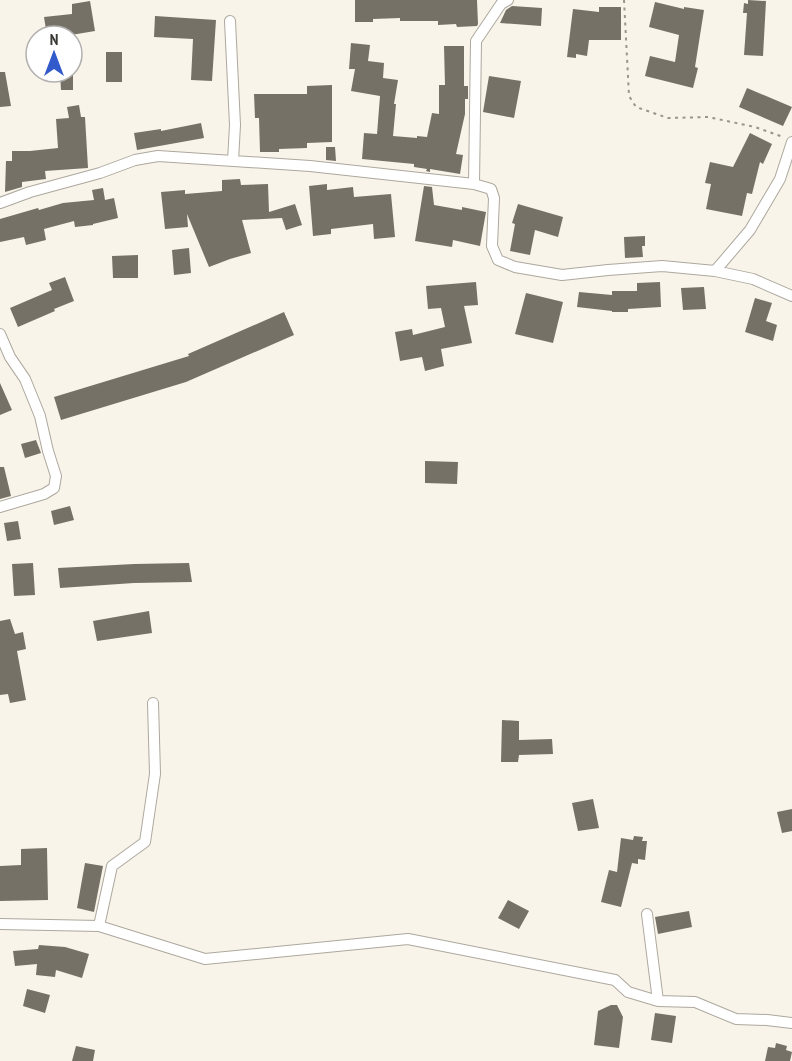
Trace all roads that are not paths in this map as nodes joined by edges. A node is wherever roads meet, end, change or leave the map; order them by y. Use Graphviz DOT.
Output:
graph roads {
  1 [pos="508,0"];
  2 [pos="230,21"];
  3 [pos="787,139"];
  4 [pos="233,161"];
  5 [pos="474,184"];
  6 [pos="0,203"];
  7 [pos="715,271"];
  8 [pos="792,296"];
  9 [pos="0,334"];
  10 [pos="0,507"];
  11 [pos="153,703"];
  12 [pos="647,914"];
  13 [pos="0,924"];
  14 [pos="99,926"];
  15 [pos="658,1001"];
  16 [pos="792,1023"];
  1 -- 5 [label="street"];
  2 -- 4 [label="street"];
  3 -- 7 [label="street"];
  4 -- 5 [label="street"];
  4 -- 6 [label="street"];
  5 -- 7 [label="street"];
  7 -- 8 [label="street"];
  9 -- 10 [label="street"];
  11 -- 14 [label="street"];
  12 -- 15 [label="street"];
  13 -- 14 [label="street"];
  14 -- 15 [label="street"];
  15 -- 16 [label="street"];
}
